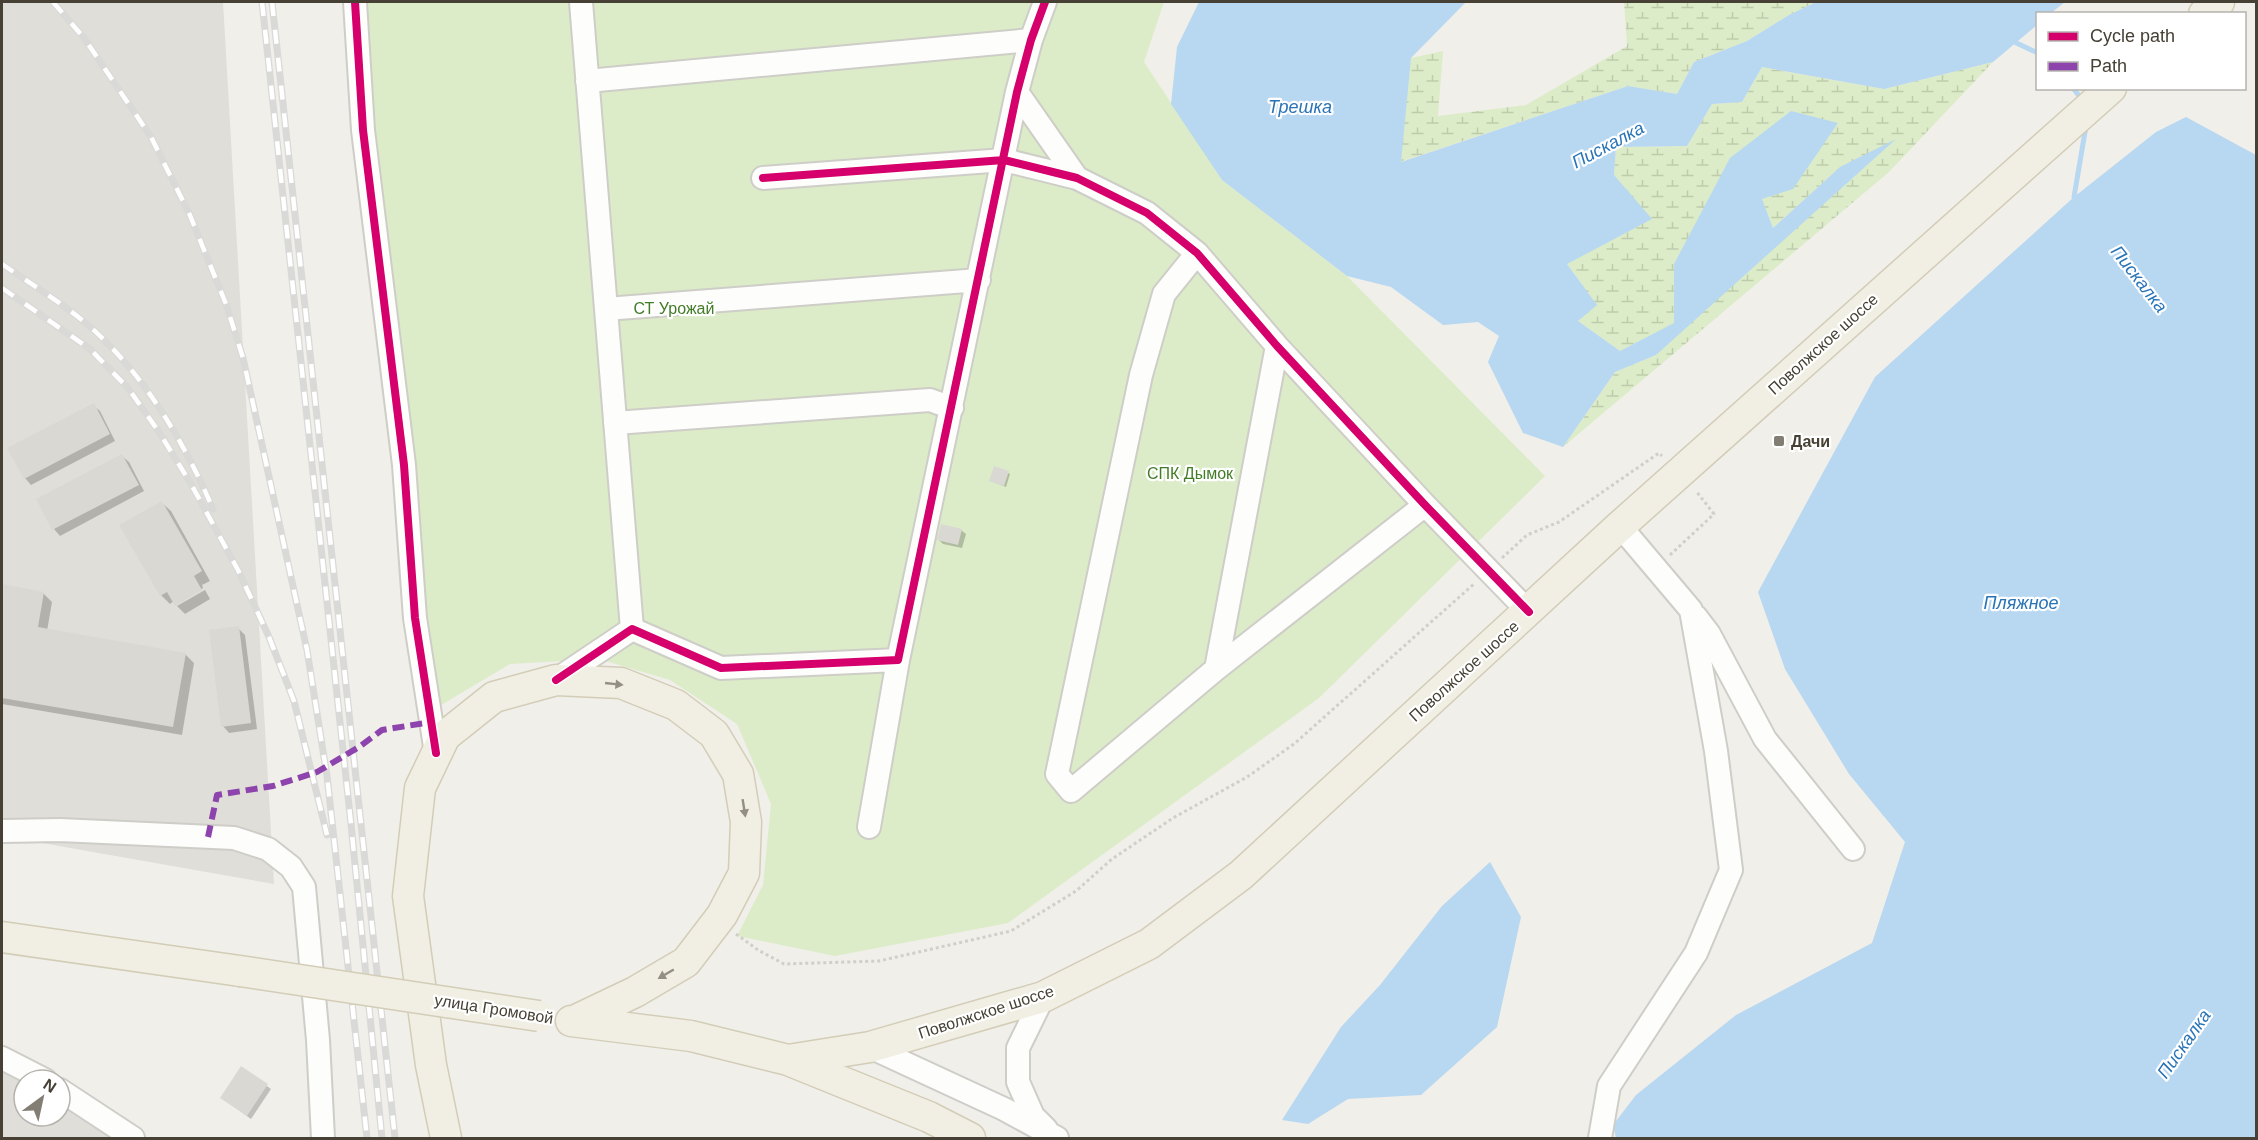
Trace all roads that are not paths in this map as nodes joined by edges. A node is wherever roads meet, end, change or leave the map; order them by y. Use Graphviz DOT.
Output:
graph roads {
  1 [pos="355,2"];
  2 [pos="581,2"];
  3 [pos="1045,2"];
  4 [pos="2219,2"];
  5 [pos="2206,12"];
  6 [pos="1031,40"];
  7 [pos="587,81"];
  8 [pos="2109,90"];
  9 [pos="1017,92"];
  10 [pos="1004,160"];
  11 [pos="762,178"];
  12 [pos="1077,178"];
  13 [pos="1197,253"];
  14 [pos="979,280"];
  15 [pos="606,309"];
  16 [pos="1277,346"];
  17 [pos="952,408"];
  18 [pos="615,423"];
  19 [pos="1425,505"];
  20 [pos="1620,526"];
  21 [pos="1690,610"];
  22 [pos="1528,612"];
  23 [pos="632,629"];
  24 [pos="898,660"];
  25 [pos="1216,669"];
  26 [pos="556,680"];
  27 [pos="436,753"];
  28 [pos="869,827"];
  29 [pos="2,831"];
  30 [pos="1852,849"];
  31 [pos="2,937"];
  32 [pos="1043,997"];
  33 [pos="574,1021"];
  34 [pos="870,1047"];
  35 [pos="2,1058"];
  36 [pos="788,1060"];
  37 [pos="22,1068"];
  38 [pos="72,1098"];
  39 [pos="134,1138"];
  40 [pos="323,1138"];
  41 [pos="446,1138"];
  42 [pos="970,1138"];
  43 [pos="1055,1138"];
  44 [pos="1600,1138"];
  1 -- 27 [label="street"];
  2 -- 7 [label="street"];
  3 -- 6 [label="street"];
  4 -- 5 [label="main road"];
  6 -- 7 [label="street"];
  6 -- 9 [label="street"];
  7 -- 15 [label="street"];
  8 -- 20 [label="main road, Поволжское шоссе"];
  9 -- 10 [label="street"];
  9 -- 12 [label="street"];
  10 -- 11 [label="street"];
  10 -- 12 [label="street"];
  10 -- 14 [label="street"];
  12 -- 13 [label="street"];
  13 -- 16 [label="street"];
  13 -- 25 [label="street"];
  14 -- 15 [label="street"];
  14 -- 17 [label="street"];
  15 -- 18 [label="street"];
  16 -- 19 [label="street"];
  16 -- 25 [label="street"];
  17 -- 18 [label="street"];
  17 -- 24 [label="street"];
  18 -- 23 [label="street"];
  19 -- 22 [label="street"];
  19 -- 25 [label="street"];
  20 -- 21 [label="street"];
  20 -- 22 [label="main road, Поволжское шоссе"];
  21 -- 30 [label="street"];
  21 -- 44 [label="street"];
  22 -- 32 [label="main road, Поволжское шоссе"];
  23 -- 24 [label="street"];
  23 -- 26 [label="street"];
  24 -- 28 [label="street"];
  26 -- 27 [label="main road"];
  26 -- 33 [label="main road, one-way"];
  27 -- 41 [label="main road"];
  29 -- 40 [label="street"];
  31 -- 33 [label="main road, улица Громовой, bridge"];
  32 -- 34 [label="main road, Поволжское шоссе"];
  32 -- 43 [label="street"];
  33 -- 36 [label="main road, улица Громовой"];
  34 -- 36 [label="main road, Поволжское шоссе"];
  34 -- 43 [label="street"];
  35 -- 37 [label="street"];
  36 -- 42 [label="main road, улица Громовой"];
  38 -- 39 [label="street"];
}
